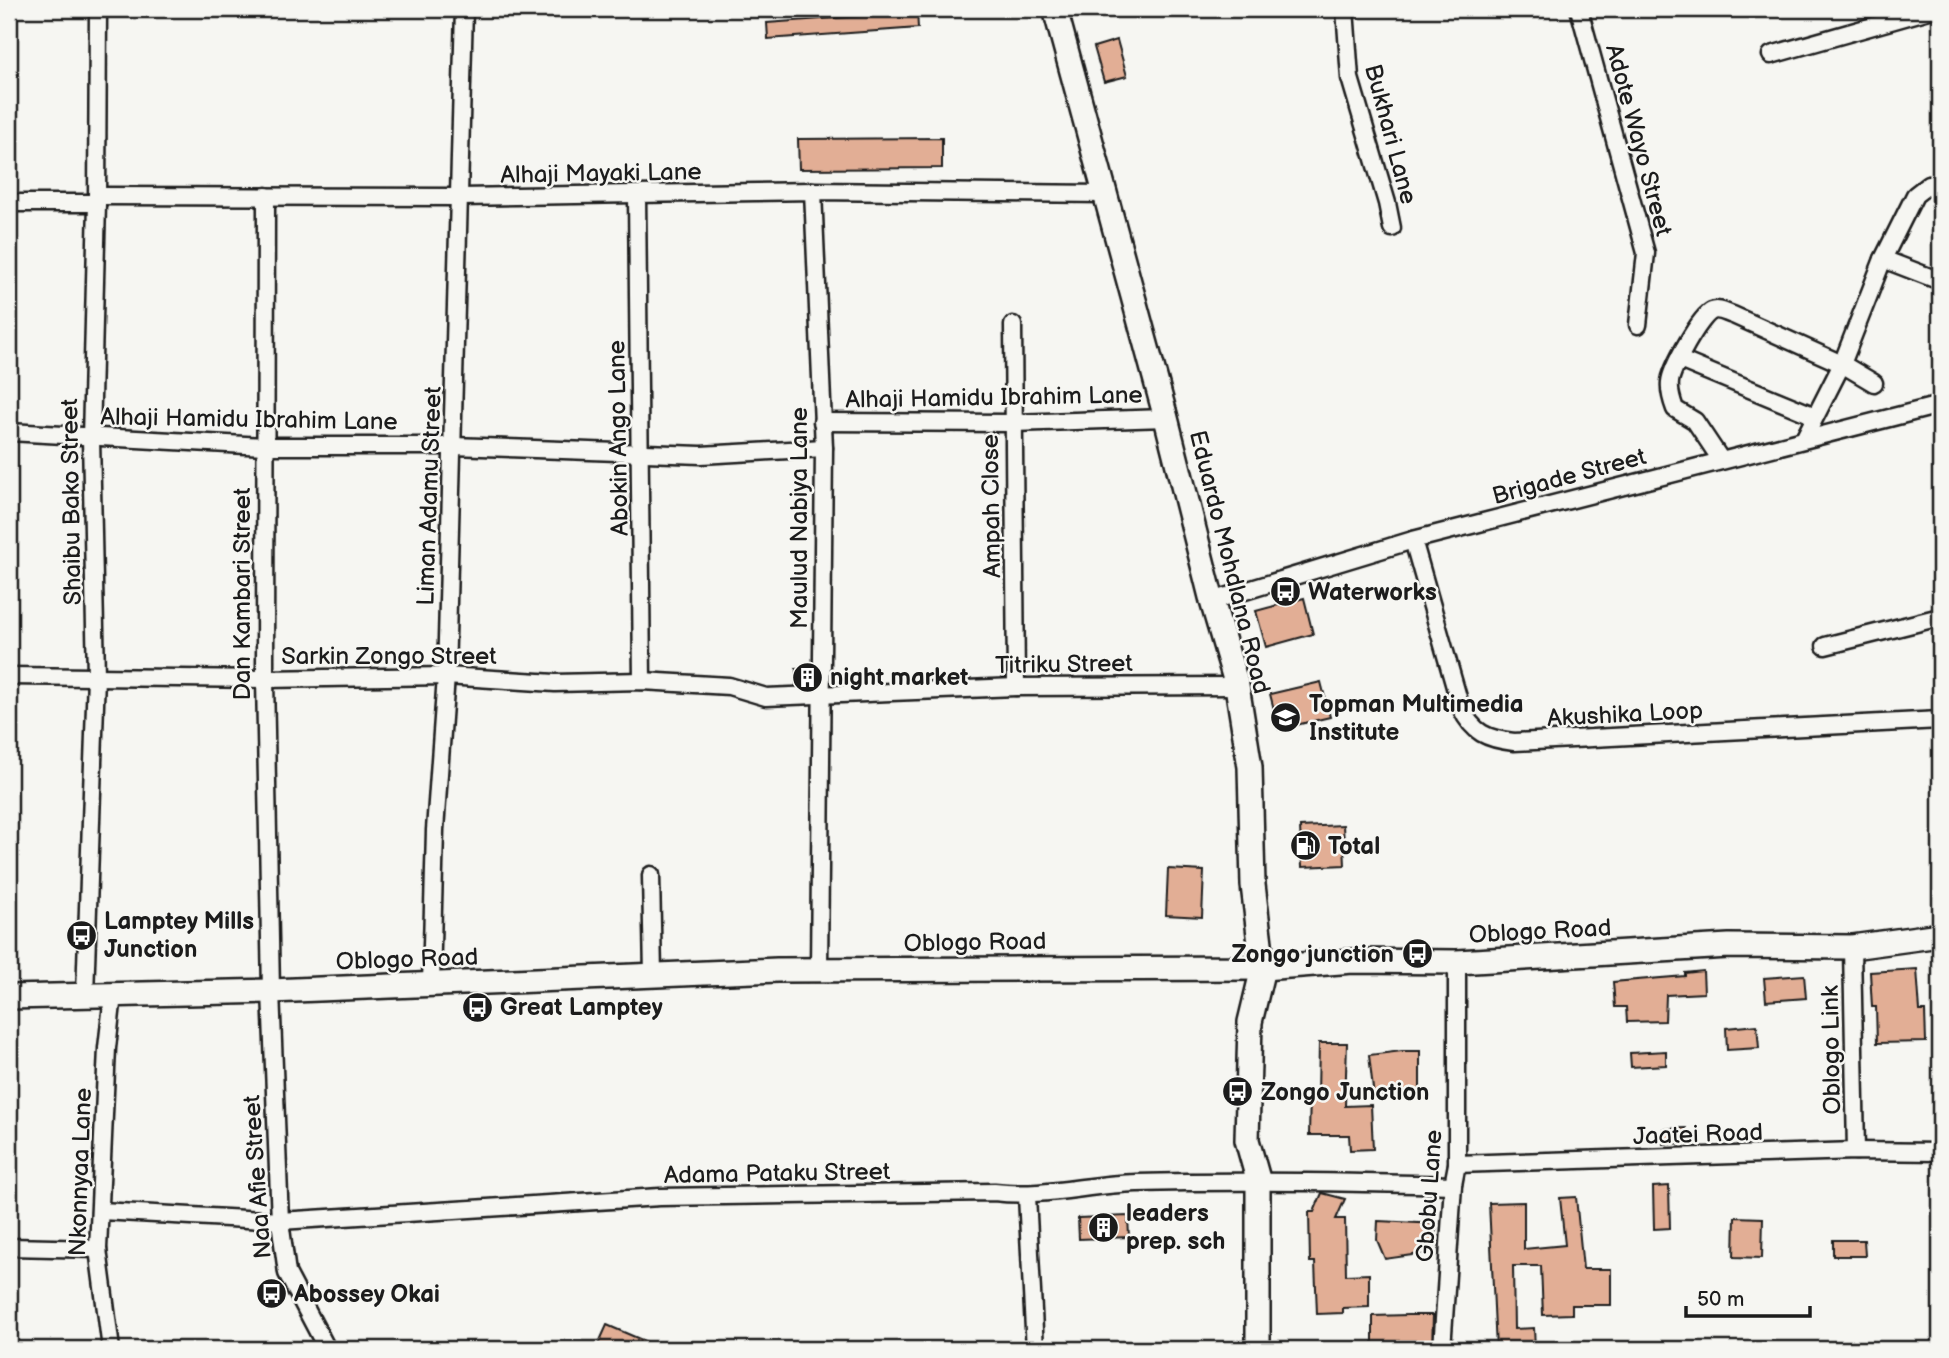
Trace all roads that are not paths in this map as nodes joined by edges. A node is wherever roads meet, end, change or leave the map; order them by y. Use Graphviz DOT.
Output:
graph roads {
  1 [pos="98,9"];
  2 [pos="464,9"];
  3 [pos="1055,9"];
  4 [pos="1345,9"];
  5 [pos="1579,9"];
  6 [pos="1933,9"];
  7 [pos="1771,55"];
  8 [pos="1940,184"];
  9 [pos="813,191"];
  10 [pos="1105,194"];
  11 [pos="265,196"];
  12 [pos="637,196"];
  13 [pos="461,197"];
  14 [pos="97,199"];
  15 [pos="9,203"];
  16 [pos="1392,228"];
  17 [pos="1884,259"];
  18 [pos="1940,281"];
  19 [pos="1013,324"];
  20 [pos="1638,325"];
  21 [pos="1680,360"];
  22 [pos="1842,364"];
  23 [pos="1874,383"];
  24 [pos="1940,405"];
  25 [pos="1815,416"];
  26 [pos="1166,418"];
  27 [pos="822,422"];
  28 [pos="1013,423"];
  29 [pos="9,432"];
  30 [pos="91,438"];
  31 [pos="1804,439"];
  32 [pos="265,446"];
  33 [pos="453,446"];
  34 [pos="824,449"];
  35 [pos="642,451"];
  36 [pos="1721,460"];
  37 [pos="1413,540"];
  38 [pos="1212,601"];
  39 [pos="1940,617"];
  40 [pos="1825,646"];
  41 [pos="9,676"];
  42 [pos="96,676"];
  43 [pos="446,676"];
  44 [pos="265,679"];
  45 [pos="642,681"];
  46 [pos="1237,686"];
  47 [pos="1016,687"];
  48 [pos="821,693"];
  49 [pos="1940,720"];
  50 [pos="651,875"];
  51 [pos="1940,935"];
  52 [pos="1852,947"];
  53 [pos="1457,962"];
  54 [pos="1263,968"];
  55 [pos="819,970"];
  56 [pos="653,975"];
  57 [pos="431,984"];
  58 [pos="271,991"];
  59 [pos="85,995"];
  60 [pos="113,995"];
  61 [pos="9,997"];
  62 [pos="1856,1152"];
  63 [pos="1940,1152"];
  64 [pos="1457,1164"];
  65 [pos="1258,1179"];
  66 [pos="1453,1185"];
  67 [pos="1027,1196"];
  68 [pos="101,1211"];
  69 [pos="280,1221"];
  70 [pos="9,1247"];
  71 [pos="98,1249"];
  72 [pos="111,1349"];
  73 [pos="327,1349"];
  74 [pos="1035,1349"];
  75 [pos="1258,1349"];
  76 [pos="1442,1349"];
  1 -- 14 [label="street, Shaibu Bako Street"];
  2 -- 13 [label="street, Liman Adamu Street"];
  3 -- 10 [label="main road, Eduardo Mohdlana Road"];
  4 -- 16 [label="street, Bukhari Lane"];
  5 -- 20 [label="street, Adote Wayo Street"];
  6 -- 7 [label="street"];
  8 -- 17 [label="street"];
  9 -- 10 [label="street, Alhaji Mayaki Lane"];
  9 -- 12 [label="street, Alhaji Mayaki Lane"];
  9 -- 27 [label="street, Maulud Nabiya Lane"];
  10 -- 26 [label="main road, Eduardo Mohdlana Road"];
  11 -- 13 [label="street, Alhaji Mayaki Lane"];
  11 -- 14 [label="street, Alhaji Mayaki Lane"];
  11 -- 32 [label="street, Dan Kambari Street"];
  12 -- 13 [label="street, Alhaji Mayaki Lane"];
  12 -- 35 [label="street, Abokin Ango Lane"];
  13 -- 33 [label="street, Liman Adamu Street"];
  14 -- 15 [label="street, Alhaji Mayaki Lane"];
  14 -- 30 [label="street, Shaibu Bako Street"];
  17 -- 18 [label="street"];
  17 -- 22 [label="street"];
  19 -- 28 [label="street, Ampah Close"];
  21 -- 22 [label="street"];
  21 -- 25 [label="street"];
  21 -- 36 [label="street"];
  22 -- 23 [label="street"];
  22 -- 25 [label="street"];
  24 -- 31 [label="street, Brigade Street"];
  25 -- 31 [label="street"];
  26 -- 28 [label="street, Alhaji Hamidu Ibrahim Lane"];
  26 -- 38 [label="main road, Eduardo Mohdlana Road"];
  27 -- 28 [label="street, Alhaji Hamidu Ibrahim Lane"];
  27 -- 34 [label="street, Maulud Nabiya Lane"];
  28 -- 47 [label="street, Ampah Close"];
  29 -- 30 [label="street, Alhaji Hamidu Ibrahim Lane"];
  30 -- 32 [label="street, Alhaji Hamidu Ibrahim Lane"];
  30 -- 42 [label="street, Shaibu Bako Street"];
  31 -- 36 [label="street, Brigade Street"];
  32 -- 33 [label="street, Alhaji Hamidu Ibrahim Lane"];
  32 -- 44 [label="street, Dan Kambari Street"];
  33 -- 35 [label="street, Alhaji Hamidu Ibrahim Lane"];
  33 -- 43 [label="street, Liman Adamu Street"];
  34 -- 35 [label="street, Alhaji Hamidu Ibrahim Lane"];
  34 -- 48 [label="street, Maulud Nabiya Lane"];
  35 -- 45 [label="street, Abokin Ango Lane"];
  36 -- 37 [label="street, Brigade Street"];
  37 -- 38 [label="street, Brigade Street"];
  37 -- 49 [label="street, Akushika Loop"];
  38 -- 46 [label="main road, Eduardo Mohdlana Road"];
  39 -- 40 [label="street"];
  41 -- 42 [label="street, Sarkin Zongo Street"];
  42 -- 44 [label="street, Sarkin Zongo Street"];
  42 -- 59 [label="street, Shaibu Bako Street"];
  43 -- 44 [label="street, Sarkin Zongo Street"];
  43 -- 45 [label="street, Sarkin Zongo Street"];
  43 -- 57 [label="street, Liman Adamu Street"];
  44 -- 58 [label="street, Dan Kambari Street"];
  45 -- 48 [label="street, Titriku Street"];
  46 -- 47 [label="street, Titriku Street"];
  46 -- 54 [label="main road, Eduardo Mohdlana Road"];
  47 -- 48 [label="street, Titriku Street"];
  48 -- 55 [label="street, Maulud Nabiya Lane"];
  50 -- 56 [label="street"];
  51 -- 52 [label="main road, Oblogo Road"];
  52 -- 53 [label="main road, Oblogo Road"];
  52 -- 62 [label="street, Oblogo Link"];
  53 -- 54 [label="main road, Oblogo Road"];
  53 -- 64 [label="street, Gbobu Lane"];
  54 -- 55 [label="main road, Oblogo Road"];
  54 -- 65 [label="main road, Eduardo Mohdlana Road"];
  55 -- 56 [label="main road, Oblogo Road"];
  56 -- 57 [label="main road, Oblogo Road"];
  57 -- 58 [label="main road, Oblogo Road"];
  58 -- 60 [label="main road, Oblogo Road"];
  58 -- 69 [label="street, Naa Afie Street"];
  59 -- 60 [label="main road, Oblogo Road"];
  59 -- 61 [label="main road, Oblogo Road"];
  60 -- 68 [label="street, Nkonnyaa Lane"];
  62 -- 63 [label="street, Jaatei Road"];
  62 -- 64 [label="street, Jaatei Road"];
  64 -- 66 [label="street, Gbobu Lane"];
  65 -- 66 [label="street, Adama Pataku Street"];
  65 -- 67 [label="street, Adama Pataku Street"];
  65 -- 75 [label="main road, Eduardo Mohdlana Road"];
  66 -- 76 [label="street, Gbobu Lane"];
  67 -- 69 [label="street, Adama Pataku Street"];
  67 -- 74 [label="street"];
  68 -- 69 [label="street, Adama Pataku Street"];
  68 -- 71 [label="street, Nkonnyaa Lane"];
  69 -- 73 [label="street, Naa Afie Street"];
  70 -- 71 [label="street"];
  71 -- 72 [label="street, Nkonnyaa Lane"];
}
